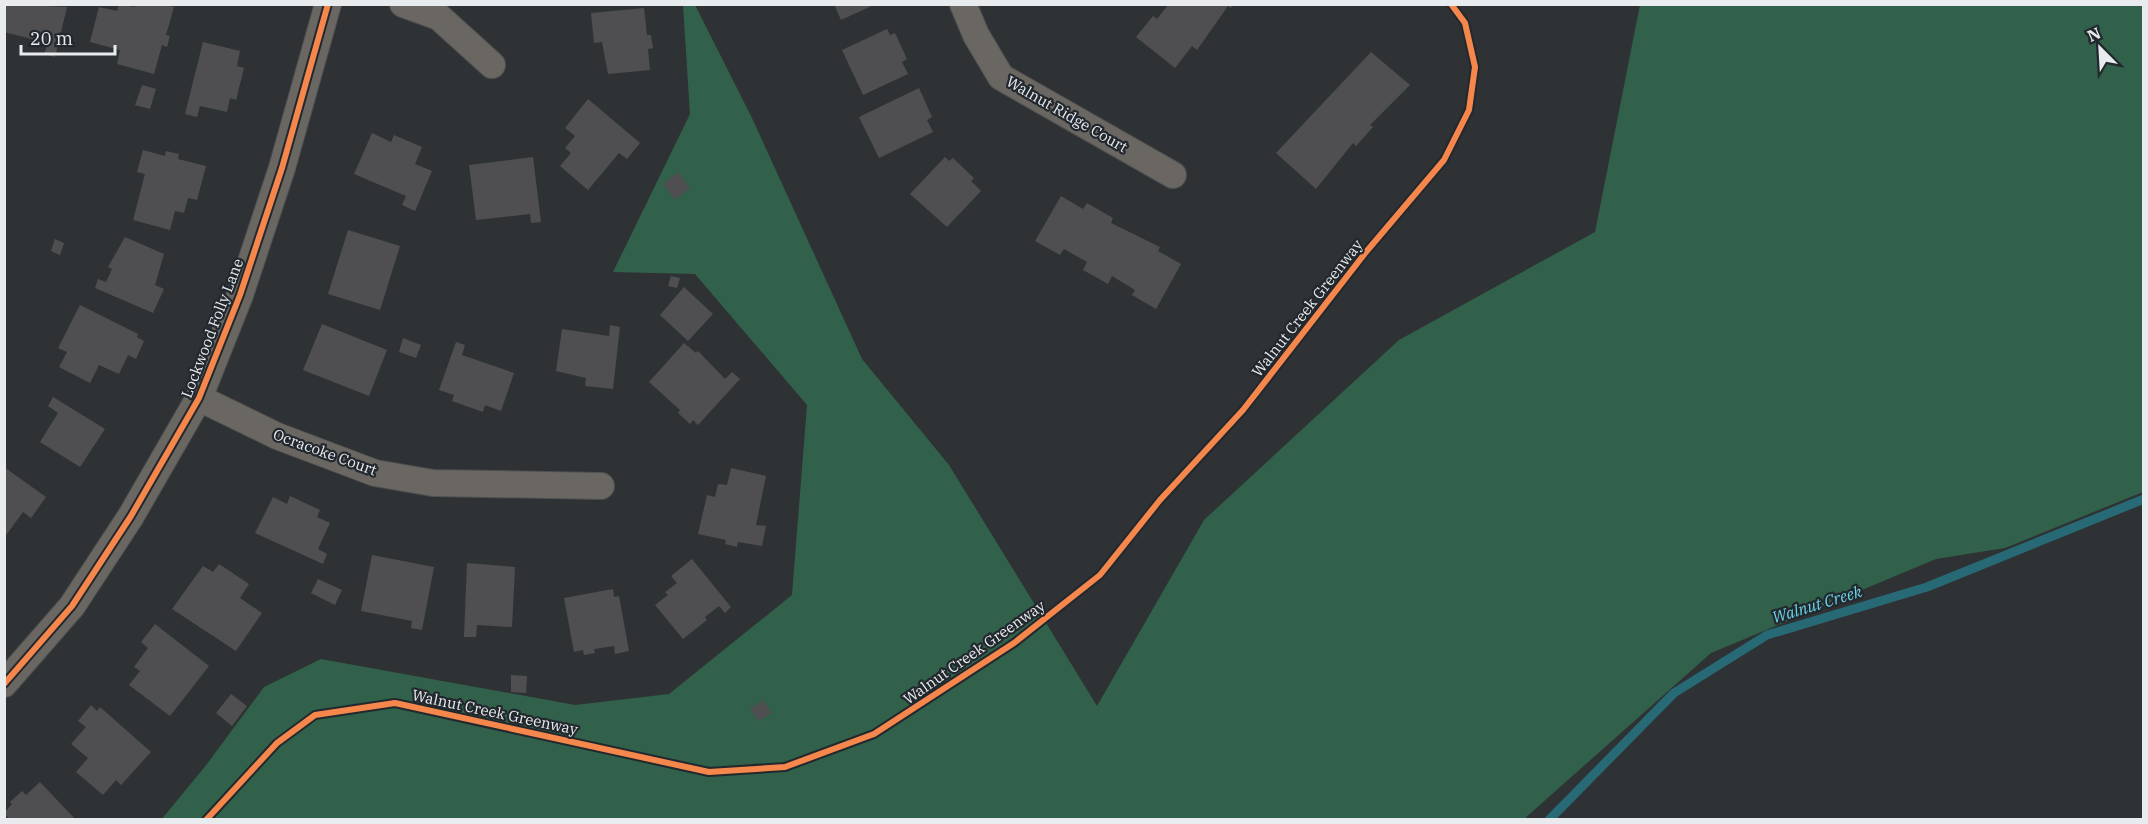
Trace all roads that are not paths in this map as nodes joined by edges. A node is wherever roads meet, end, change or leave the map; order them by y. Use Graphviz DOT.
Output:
graph roads {
  1 [pos="328,4"];
  2 [pos="403,4"];
  3 [pos="963,4"];
  4 [pos="492,64"];
  5 [pos="1173,174"];
  6 [pos="199,398"];
  7 [pos="601,486"];
  8 [pos="4,684"];
  1 -- 6 [label="street, Lockwood Folly Lane"];
  2 -- 4 [label="street"];
  3 -- 5 [label="street, Walnut Ridge Court"];
  6 -- 7 [label="street, Ocracoke Court"];
  6 -- 8 [label="street, Lockwood Folly Lane"];
}
